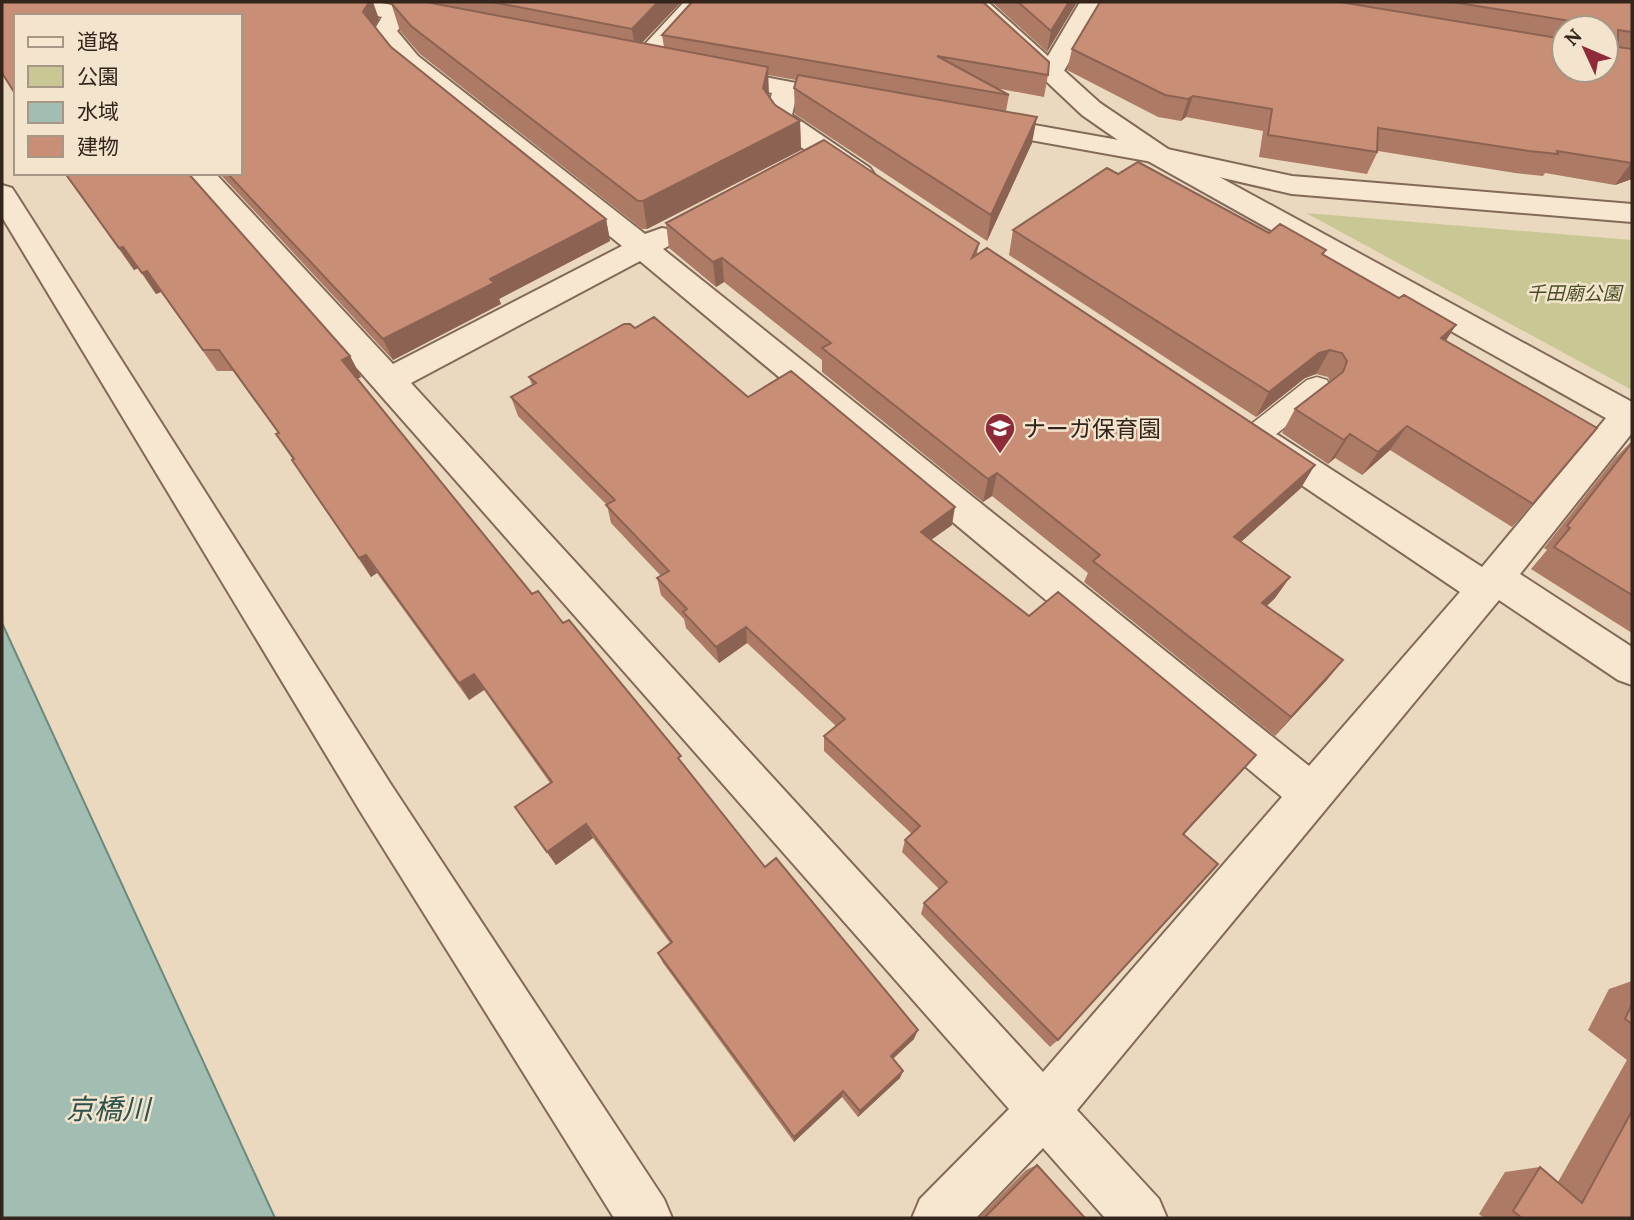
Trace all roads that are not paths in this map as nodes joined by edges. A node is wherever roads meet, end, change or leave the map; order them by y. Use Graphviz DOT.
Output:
graph roads {
  1 [pos="698,2"];
  2 [pos="974,2"];
  3 [pos="1092,2"];
  4 [pos="354,3"];
  5 [pos="400,13"];
  6 [pos="467,27"];
  7 [pos="615,57"];
  8 [pos="642,62"];
  9 [pos="668,67"];
  10 [pos="694,71"];
  11 [pos="1052,71"];
  12 [pos="786,88"];
  13 [pos="866,103"];
  14 [pos="960,120"];
  15 [pos="1158,155"];
  16 [pos="201,175"];
  17 [pos="889,193"];
  18 [pos="2,194"];
  19 [pos="1632,213"];
  20 [pos="691,222"];
  21 [pos="642,247"];
  22 [pos="389,380"];
  23 [pos="1317,387"];
  24 [pos="1630,416"];
  25 [pos="1244,429"];
  26 [pos="1491,584"];
  27 [pos="1632,668"];
  28 [pos="1312,795"];
  29 [pos="1043,1111"];
  30 [pos="645,1218"];
  31 [pos="939,1218"];
  32 [pos="1140,1218"];
  1 -- 8 [label="street"];
  2 -- 11 [label="street"];
  3 -- 11 [label="street"];
  4 -- 5 [label="street"];
  5 -- 6 [label="street"];
  5 -- 21 [label="street"];
  7 -- 8 [label="street"];
  8 -- 9 [label="street"];
  10 -- 12 [label="street"];
  11 -- 15 [label="street"];
  12 -- 13 [label="street"];
  12 -- 17 [label="street"];
  14 -- 15 [label="street"];
  15 -- 19 [label="street"];
  15 -- 24 [label="street"];
  16 -- 22 [label="street"];
  18 -- 30 [label="street"];
  20 -- 21 [label="street"];
  21 -- 22 [label="street"];
  21 -- 28 [label="street"];
  22 -- 29 [label="street"];
  23 -- 25 [label="lane"];
  24 -- 26 [label="street"];
  25 -- 26 [label="street"];
  26 -- 27 [label="street"];
  26 -- 28 [label="street"];
  28 -- 29 [label="street"];
  29 -- 31 [label="street"];
  29 -- 32 [label="street"];
}
